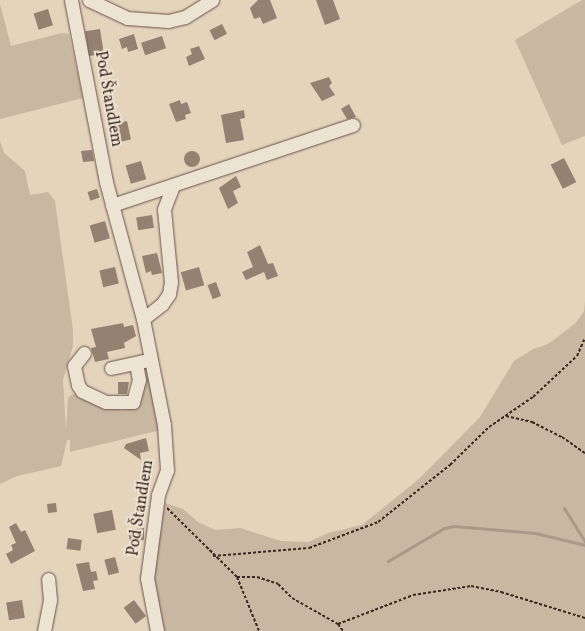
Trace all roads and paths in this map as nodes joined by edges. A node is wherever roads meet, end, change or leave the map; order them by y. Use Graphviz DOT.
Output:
graph roads {
  1 [pos="71,0"];
  2 [pos="89,0"];
  3 [pos="212,0"];
  4 [pos="198,4"];
  5 [pos="353,125"];
  6 [pos="173,186"];
  7 [pos="112,204"];
  8 [pos="143,320"];
  9 [pos="585,338"];
  10 [pos="84,353"];
  11 [pos="151,360"];
  12 [pos="136,363"];
  13 [pos="111,368"];
  14 [pos="506,416"];
  15 [pos="585,453"];
  16 [pos="158,495"];
  17 [pos="213,556"];
  18 [pos="237,577"];
  19 [pos="48,579"];
  20 [pos="585,618"];
  21 [pos="338,624"];
  22 [pos="44,631"];
  23 [pos="157,631"];
  24 [pos="259,631"];
  25 [pos="343,631"];
  1 -- 7 [label="street, Pod Štandlem"];
  2 -- 4 [label="street"];
  3 -- 4 [label="street"];
  5 -- 6 [label="street"];
  6 -- 7 [label="street"];
  6 -- 8 [label="street"];
  7 -- 8 [label="street, Pod Štandlem"];
  8 -- 11 [label="street, Pod Štandlem"];
  9 -- 14 [label="path"];
  10 -- 12 [label="street"];
  11 -- 12 [label="street"];
  11 -- 16 [label="street, Pod Štandlem"];
  12 -- 13 [label="street"];
  14 -- 15 [label="path"];
  14 -- 17 [label="path"];
  16 -- 17 [label="path"];
  16 -- 23 [label="street, Pod Štandlem"];
  17 -- 18 [label="path"];
  18 -- 21 [label="path"];
  18 -- 24 [label="path"];
  19 -- 22 [label="street"];
  20 -- 21 [label="path"];
  21 -- 25 [label="path"];
}
